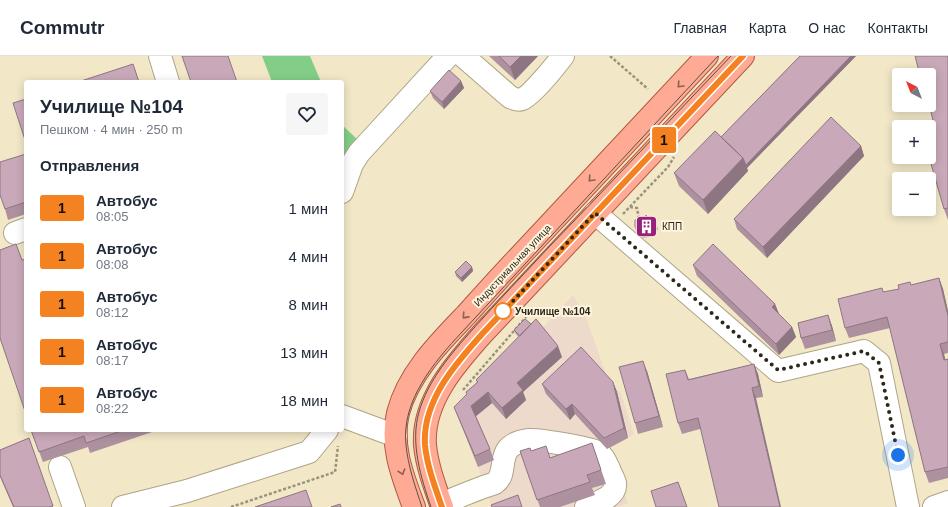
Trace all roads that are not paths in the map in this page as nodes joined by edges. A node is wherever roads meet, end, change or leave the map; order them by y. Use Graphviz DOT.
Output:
graph roads {
  1 [pos="160,56"];
  2 [pos="448,56"];
  3 [pos="463,56"];
  4 [pos="563,56"];
  5 [pos="707,56"];
  6 [pos="743,56"];
  7 [pos="167,80"];
  8 [pos="344,186"];
  9 [pos="603,220"];
  10 [pos="344,417"];
  11 [pos="396,436"];
  12 [pos="332,437"];
  13 [pos="60,467"];
  14 [pos="948,502"];
  15 [pos="442,505"];
  16 [pos="74,507"];
  17 [pos="123,507"];
  18 [pos="414,507"];
  19 [pos="586,507"];
  20 [pos="908,507"];
  21 [pos="934,507"];
  1 -- 7 [label="lane"];
  2 -- 8 [label="lane"];
  3 -- 4 [label="lane"];
  5 -- 11 [label="main road, Индустриальная улица, one-way"];
  6 -- 9 [label="main road"];
  9 -- 15 [label="main road"];
  9 -- 20 [label="lane"];
  10 -- 11 [label="lane"];
  11 -- 18 [label="main road, Индустриальная улица, one-way"];
  12 -- 17 [label="lane"];
  13 -- 16 [label="lane"];
  14 -- 21 [label="lane"];
  15 -- 19 [label="lane"];
}
